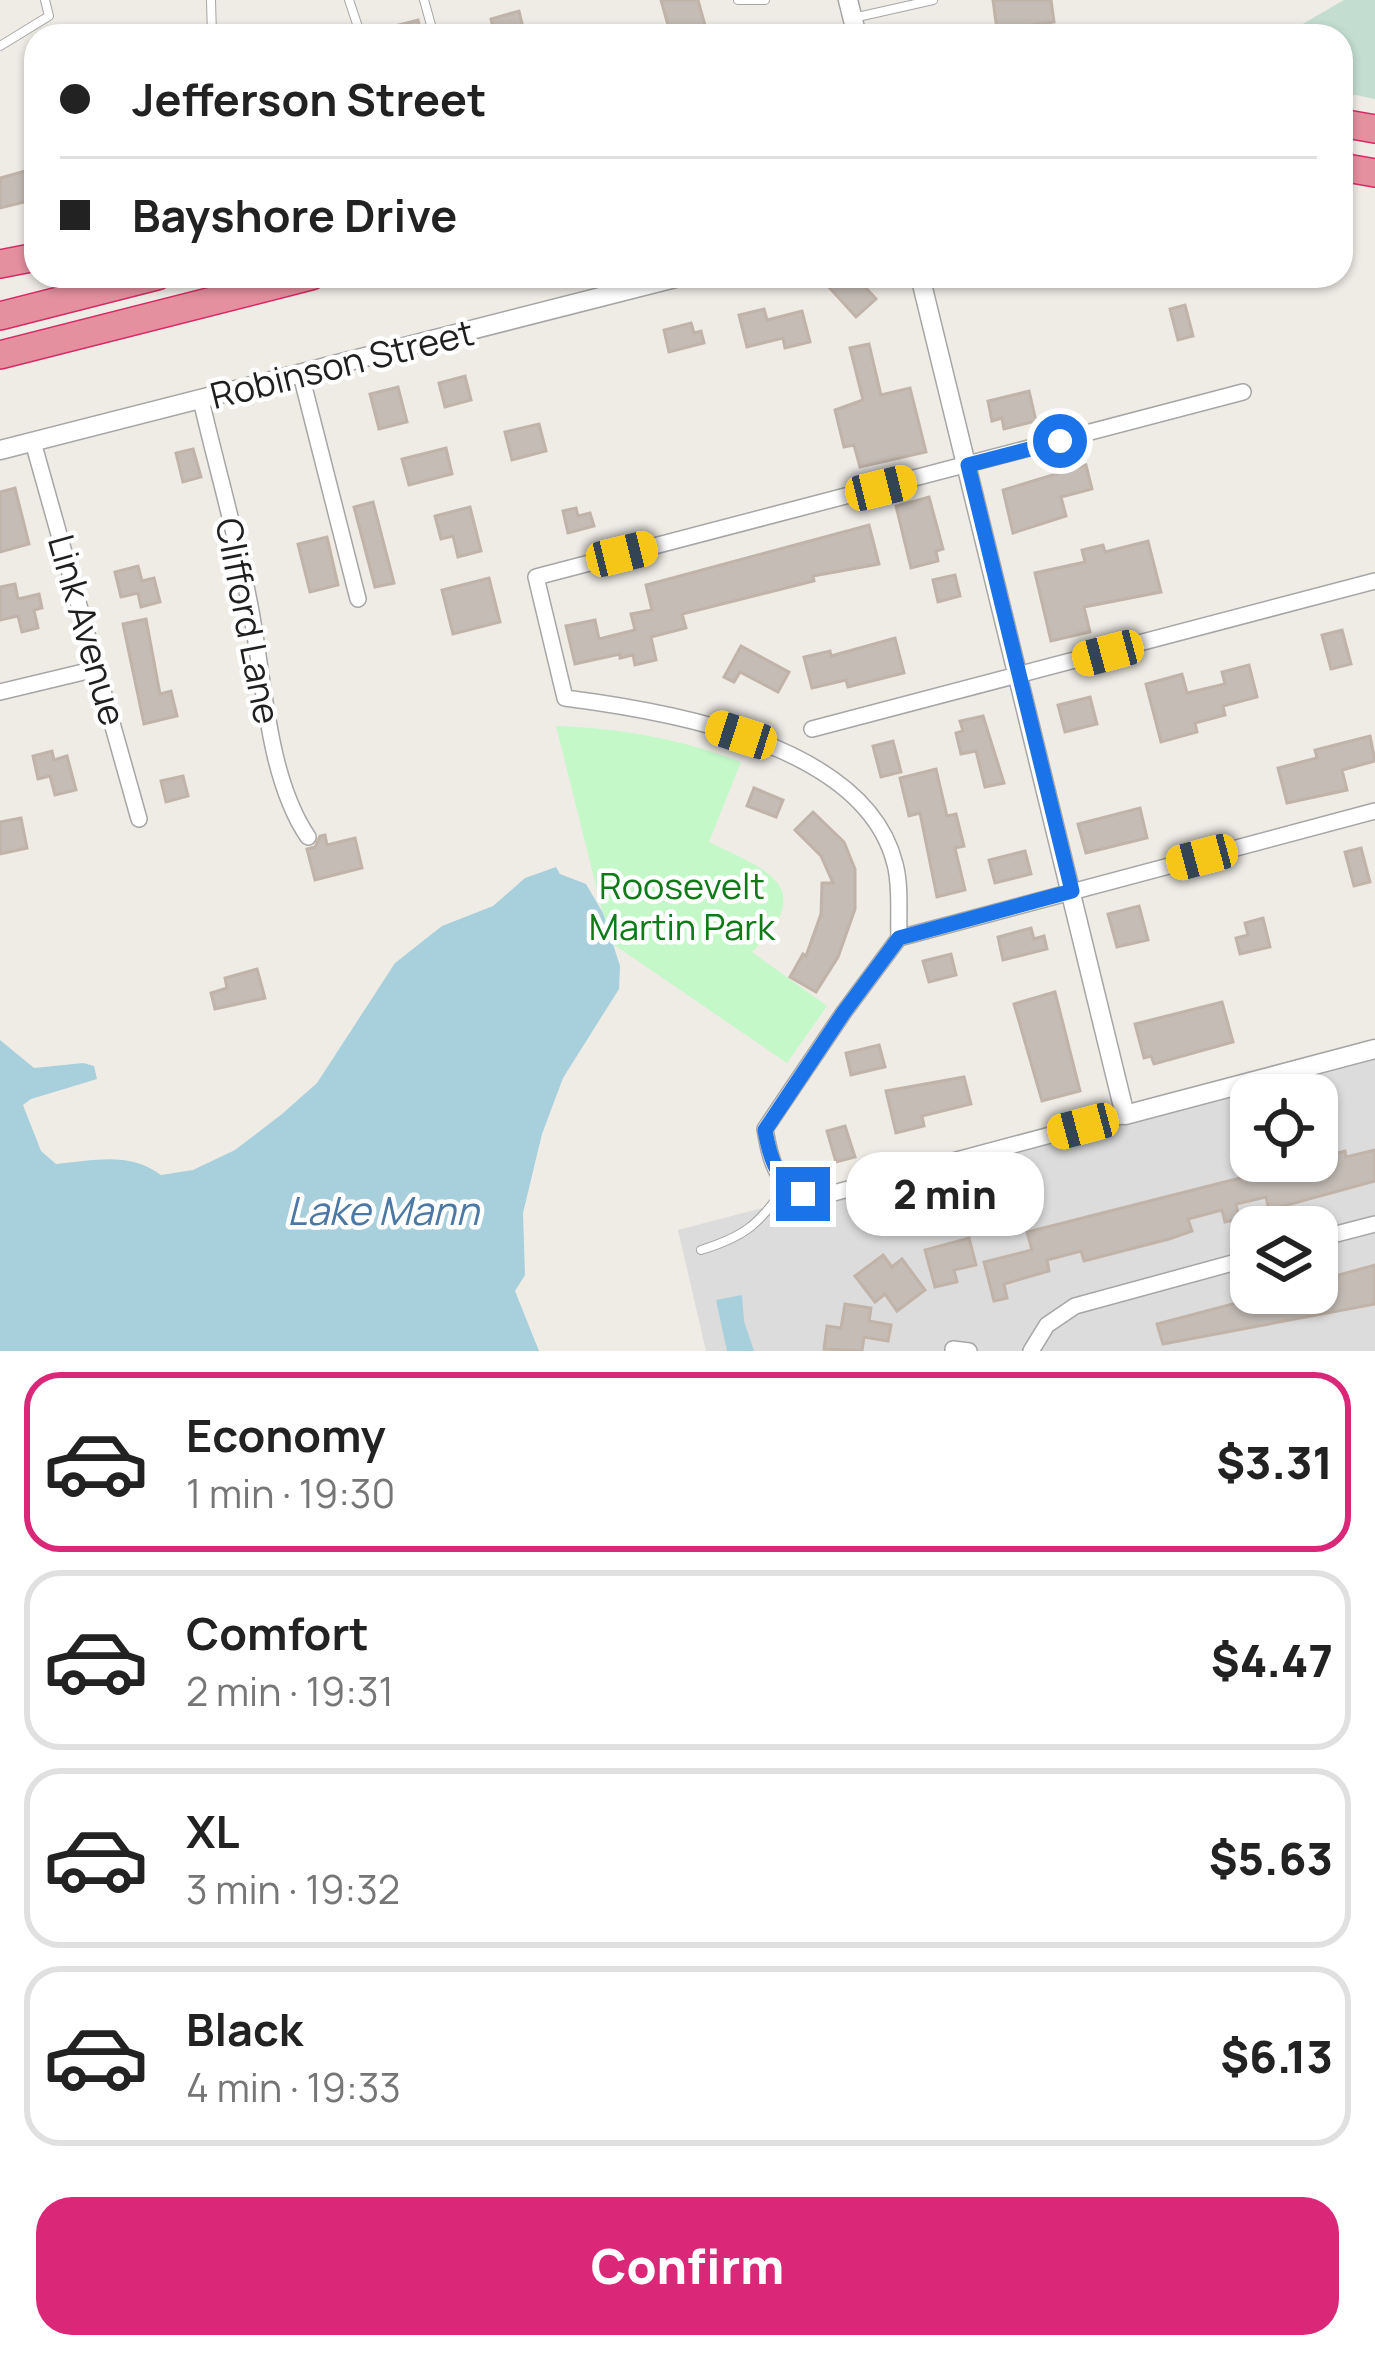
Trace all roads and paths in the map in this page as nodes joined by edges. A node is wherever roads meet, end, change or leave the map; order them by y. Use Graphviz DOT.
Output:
graph roads {
  1 [pos="45,0"];
  2 [pos="738,0"];
  3 [pos="765,0"];
  4 [pos="933,0"];
  5 [pos="853,18"];
  6 [pos="36,24"];
  7 [pos="111,288"];
  8 [pos="263,288"];
  9 [pos="637,288"];
  10 [pos="923,288"];
  11 [pos="0,316"];
  12 [pos="0,355"];
  13 [pos="301,375"];
  14 [pos="1243,392"];
  15 [pos="201,400"];
  16 [pos="33,442"];
  17 [pos="0,450"];
  18 [pos="968,465"];
  19 [pos="1375,581"];
  20 [pos="358,599"];
  21 [pos="96,669"];
  22 [pos="1018,677"];
  23 [pos="0,692"];
  24 [pos="812,729"];
  25 [pos="1375,811"];
  26 [pos="139,819"];
  27 [pos="308,837"];
  28 [pos="1072,891"];
  29 [pos="899,938"];
  30 [pos="1375,1049"];
  31 [pos="1125,1115"];
  32 [pos="786,1185"];
  33 [pos="1375,1224"];
  34 [pos="1338,1234"];
  35 [pos="701,1250"];
  36 [pos="1230,1264"];
  37 [pos="1031,1351"];
  1 -- 6 [label="lane"];
  2 -- 3 [label="lane"];
  4 -- 5 [label="lane"];
  7 -- 11 [label="highway"];
  8 -- 12 [label="highway"];
  9 -- 13 [label="street, Robinson Street"];
  10 -- 18 [label="street"];
  13 -- 15 [label="street, Robinson Street"];
  13 -- 20 [label="street"];
  14 -- 18 [label="street"];
  15 -- 16 [label="street, Robinson Street"];
  15 -- 27 [label="street, Clifford Lane"];
  16 -- 17 [label="street, Robinson Street"];
  16 -- 21 [label="street, Link Avenue"];
  18 -- 22 [label="street"];
  18 -- 29 [label="street"];
  19 -- 22 [label="street"];
  21 -- 23 [label="street"];
  21 -- 26 [label="street, Link Avenue"];
  22 -- 24 [label="street"];
  22 -- 28 [label="street"];
  25 -- 28 [label="street"];
  28 -- 29 [label="street"];
  28 -- 31 [label="street"];
  29 -- 32 [label="street"];
  30 -- 31 [label="street"];
  31 -- 32 [label="street"];
  32 -- 35 [label="lane"];
  33 -- 34 [label="street"];
  36 -- 37 [label="street"];
}
